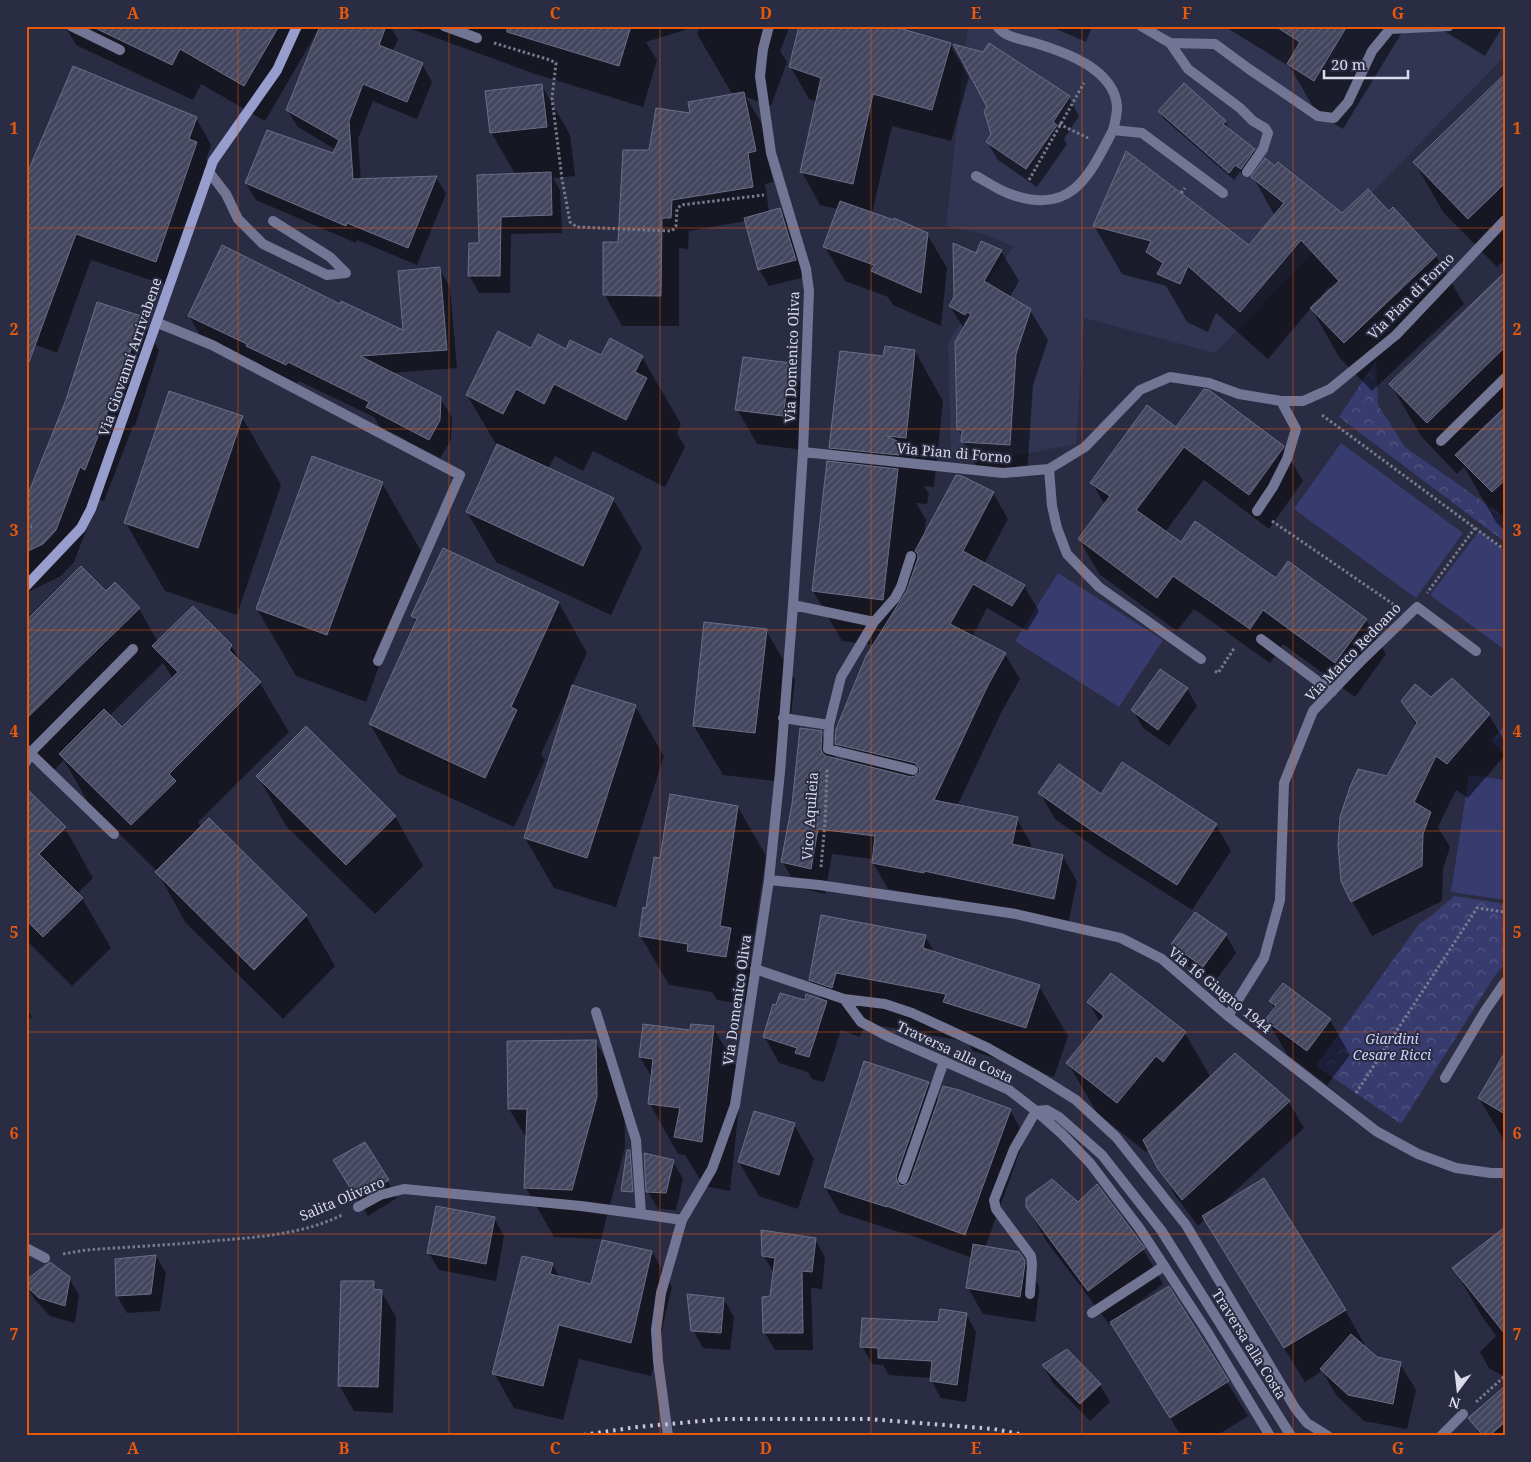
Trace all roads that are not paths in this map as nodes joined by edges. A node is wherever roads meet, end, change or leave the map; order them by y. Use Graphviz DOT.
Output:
graph roads {
  1 [pos="71,26"];
  2 [pos="297,26"];
  3 [pos="444,26"];
  4 [pos="769,26"];
  5 [pos="997,26"];
  6 [pos="1141,26"];
  7 [pos="1448,26"];
  8 [pos="477,38"];
  9 [pos="1170,42"];
  10 [pos="120,50"];
  11 [pos="1113,130"];
  12 [pos="209,172"];
  13 [pos="1247,172"];
  14 [pos="976,176"];
  15 [pos="1223,193"];
  16 [pos="1505,220"];
  17 [pos="273,221"];
  18 [pos="158,323"];
  19 [pos="1505,378"];
  20 [pos="1281,401"];
  21 [pos="1441,441"];
  22 [pos="803,452"];
  23 [pos="1049,469"];
  24 [pos="1257,510"];
  25 [pos="911,556"];
  26 [pos="26,586"];
  27 [pos="792,605"];
  28 [pos="874,622"];
  29 [pos="1261,639"];
  30 [pos="133,649"];
  31 [pos="1476,652"];
  32 [pos="1201,659"];
  33 [pos="378,660"];
  34 [pos="1332,692"];
  35 [pos="784,718"];
  36 [pos="829,724"];
  37 [pos="28,755"];
  38 [pos="912,770"];
  39 [pos="114,834"];
  40 [pos="769,880"];
  41 [pos="755,969"];
  42 [pos="1505,982"];
  43 [pos="844,999"];
  44 [pos="596,1012"];
  45 [pos="1228,1016"];
  46 [pos="944,1061"];
  47 [pos="1445,1078"];
  48 [pos="1036,1111"];
  49 [pos="1505,1172"];
  50 [pos="903,1179"];
  51 [pos="358,1207"];
  52 [pos="641,1214"];
  53 [pos="682,1220"];
  54 [pos="26,1248"];
  55 [pos="45,1258"];
  56 [pos="1164,1266"];
  57 [pos="1030,1294"];
  58 [pos="1092,1313"];
  59 [pos="1463,1414"];
  60 [pos="668,1436"];
  61 [pos="1270,1436"];
  62 [pos="1291,1436"];
  63 [pos="1328,1436"];
  64 [pos="1441,1436"];
  1 -- 10 [label="street"];
  2 -- 12 [label="street, Via Giovanni Arrivabene"];
  3 -- 8 [label="street"];
  4 -- 22 [label="street, Via Domenico Oliva"];
  5 -- 11 [label="street"];
  6 -- 9 [label="street"];
  7 -- 9 [label="street"];
  9 -- 13 [label="street"];
  11 -- 14 [label="street"];
  11 -- 15 [label="street"];
  12 -- 17 [label="street"];
  12 -- 18 [label="street, Via Giovanni Arrivabene"];
  16 -- 20 [label="street, Via Pian di Forno"];
  18 -- 26 [label="street, Via Giovanni Arrivabene"];
  18 -- 33 [label="street"];
  19 -- 21 [label="street"];
  20 -- 23 [label="street, Via Pian di Forno"];
  20 -- 24 [label="street"];
  22 -- 23 [label="street, Via Pian di Forno"];
  22 -- 27 [label="street, Via Domenico Oliva"];
  23 -- 32 [label="street"];
  25 -- 28 [label="street"];
  27 -- 28 [label="street"];
  27 -- 35 [label="street, Via Domenico Oliva"];
  28 -- 36 [label="street"];
  29 -- 34 [label="street"];
  30 -- 37 [label="street"];
  31 -- 34 [label="street, Via Marco Redoano"];
  34 -- 45 [label="street, Via Marco Redoano"];
  35 -- 36 [label="street"];
  35 -- 40 [label="street, Via Domenico Oliva"];
  36 -- 38 [label="street"];
  37 -- 39 [label="street"];
  40 -- 41 [label="street, Via Domenico Oliva"];
  40 -- 45 [label="street, Via 16 Giugno 1944"];
  41 -- 43 [label="street"];
  41 -- 53 [label="street, Via Domenico Oliva"];
  42 -- 47 [label="street"];
  43 -- 46 [label="street, Traversa alla Costa"];
  43 -- 63 [label="street"];
  44 -- 52 [label="street"];
  45 -- 49 [label="street, Via 16 Giugno 1944"];
  46 -- 48 [label="street, Traversa alla Costa"];
  46 -- 50 [label="street"];
  48 -- 56 [label="street"];
  48 -- 57 [label="street"];
  48 -- 62 [label="street, Traversa alla Costa"];
  51 -- 52 [label="street, Salita Olivaro"];
  52 -- 53 [label="street, Salita Olivaro"];
  53 -- 60 [label="street, Via Domenico Oliva"];
  54 -- 55 [label="street"];
  56 -- 58 [label="street"];
  56 -- 61 [label="street"];
  59 -- 64 [label="street"];
}
